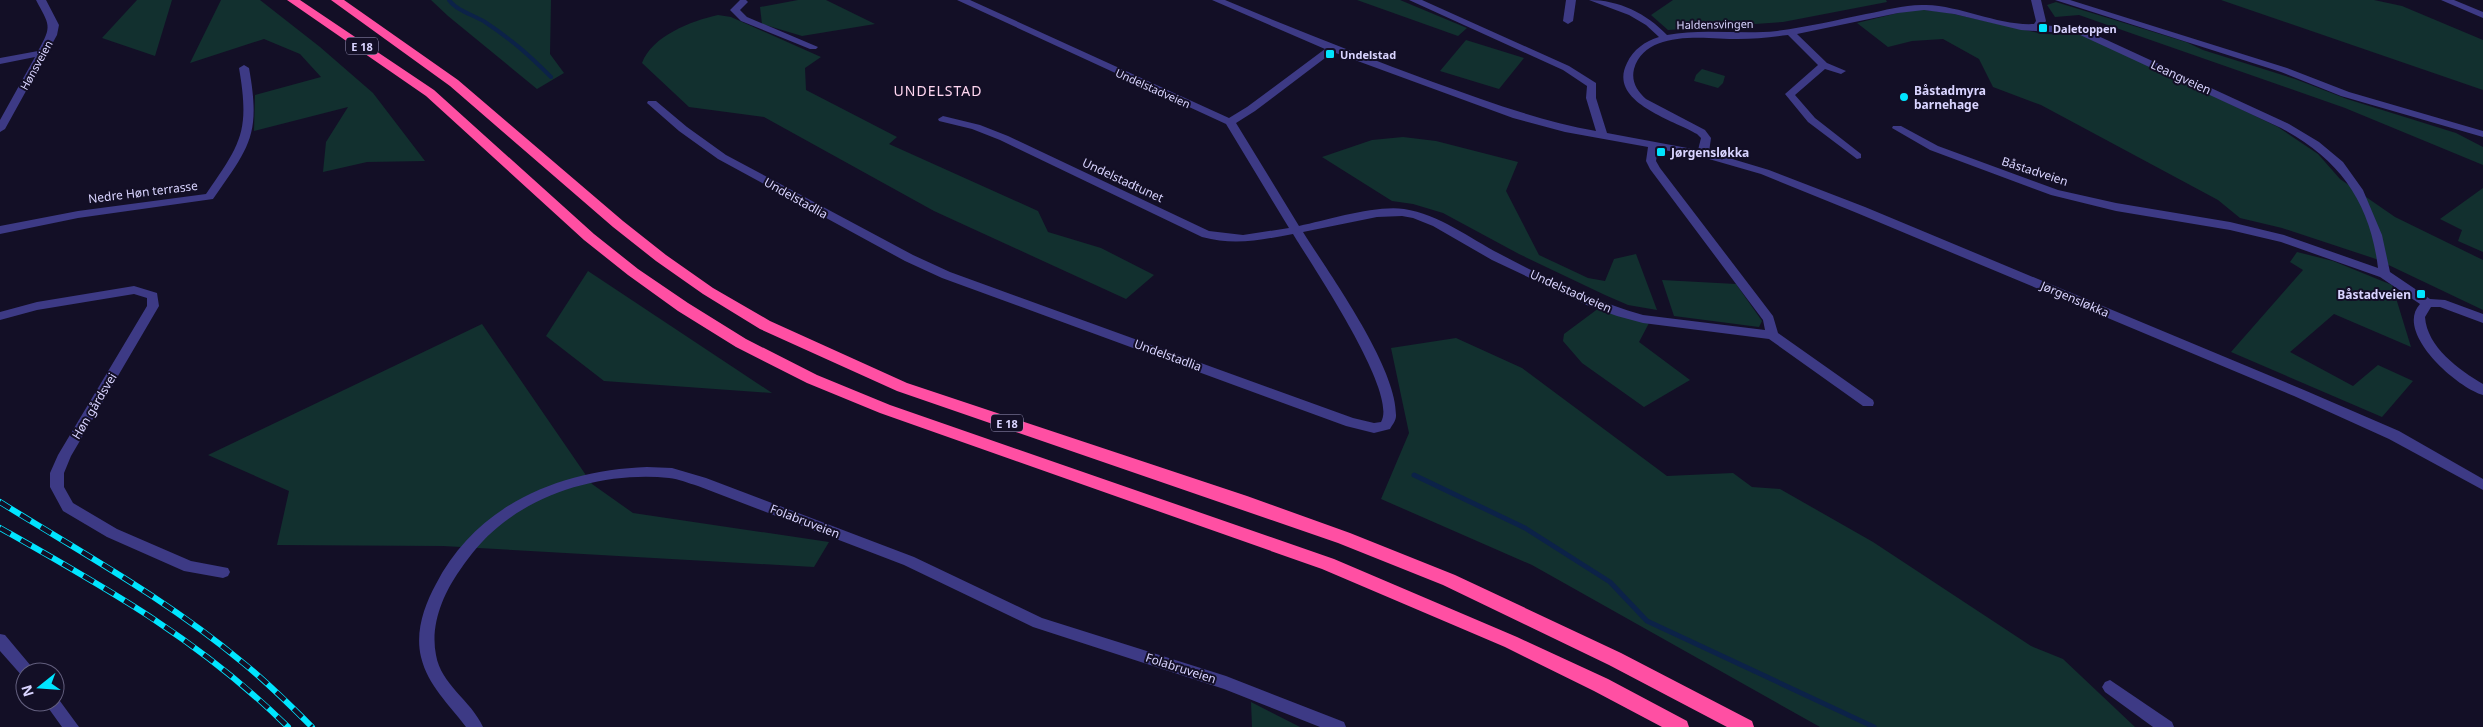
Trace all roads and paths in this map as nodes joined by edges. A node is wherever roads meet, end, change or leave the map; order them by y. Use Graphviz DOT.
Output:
graph roads {
  1 [pos="40,0"];
  2 [pos="293,0"];
  3 [pos="337,0"];
  4 [pos="755,0"];
  5 [pos="962,0"];
  6 [pos="1217,0"];
  7 [pos="1414,0"];
  8 [pos="1571,0"];
  9 [pos="1594,0"];
  10 [pos="1896,0"];
  11 [pos="2036,0"];
  12 [pos="2060,0"];
  13 [pos="2446,0"];
  14 [pos="740,1"];
  15 [pos="1905,9"];
  16 [pos="2483,15"];
  17 [pos="1568,21"];
  18 [pos="2037,26"];
  19 [pos="1791,33"];
  20 [pos="1665,38"];
  21 [pos="813,47"];
  22 [pos="1332,48"];
  23 [pos="43,53"];
  24 [pos="0,61"];
  25 [pos="1824,65"];
  26 [pos="244,68"];
  27 [pos="1841,71"];
  28 [pos="652,103"];
  29 [pos="943,119"];
  30 [pos="1230,122"];
  31 [pos="1896,128"];
  32 [pos="0,129"];
  33 [pos="1602,134"];
  34 [pos="2483,134"];
  35 [pos="1654,144"];
  36 [pos="1703,154"];
  37 [pos="1857,156"];
  38 [pos="0,230"];
  39 [pos="1296,230"];
  40 [pos="2384,274"];
  41 [pos="2428,303"];
  42 [pos="0,316"];
  43 [pos="2483,319"];
  44 [pos="1772,335"];
  45 [pos="2483,390"];
  46 [pos="1868,403"];
  47 [pos="2483,485"];
  48 [pos="223,572"];
  49 [pos="0,640"];
  50 [pos="19,662"];
  51 [pos="2110,687"];
  52 [pos="60,712"];
  53 [pos="72,727"];
  54 [pos="475,727"];
  55 [pos="1338,727"];
  56 [pos="1680,727"];
  57 [pos="1745,727"];
  58 [pos="2166,727"];
  1 -- 23 [label="street, Hønsveien"];
  2 -- 56 [label="highway, E 18"];
  3 -- 57 [label="highway, E 18"];
  4 -- 14 [label="street"];
  5 -- 30 [label="street, Undelstadveien"];
  6 -- 22 [label="street, Jørgensløkka"];
  7 -- 33 [label="street"];
  8 -- 17 [label="street"];
  9 -- 20 [label="street"];
  10 -- 15 [label="street"];
  11 -- 18 [label="street"];
  12 -- 34 [label="street"];
  13 -- 16 [label="street"];
  14 -- 21 [label="street"];
  15 -- 18 [label="street, Leangveien"];
  15 -- 19 [label="street, Haldensvingen"];
  18 -- 40 [label="street, Leangveien"];
  19 -- 20 [label="street, Haldensvingen"];
  19 -- 25 [label="street"];
  20 -- 36 [label="street, Haldensvingen"];
  22 -- 30 [label="street"];
  22 -- 33 [label="street, Jørgensløkka"];
  23 -- 24 [label="street"];
  23 -- 32 [label="street, Hønsveien"];
  25 -- 27 [label="street"];
  25 -- 37 [label="street"];
  26 -- 38 [label="street, Nedre Høn terrasse"];
  28 -- 39 [label="street, Undelstadlia"];
  29 -- 39 [label="street, Undelstadtunet"];
  30 -- 39 [label="street, Undelstadlia"];
  31 -- 40 [label="street, Båstadveien"];
  33 -- 35 [label="street, Jørgensløkka"];
  35 -- 36 [label="street, Jørgensløkka"];
  35 -- 44 [label="street"];
  36 -- 47 [label="street, Jørgensløkka"];
  39 -- 44 [label="street, Undelstadveien"];
  40 -- 41 [label="street, Båstadveien"];
  41 -- 43 [label="street, Båstadveien"];
  41 -- 45 [label="street"];
  42 -- 48 [label="street, Høn gårdsvei"];
  44 -- 46 [label="street, Undelstadveien"];
  49 -- 50 [label="street"];
  51 -- 58 [label="street"];
  52 -- 53 [label="street"];
  54 -- 55 [label="street, Folabruveien"];
}
